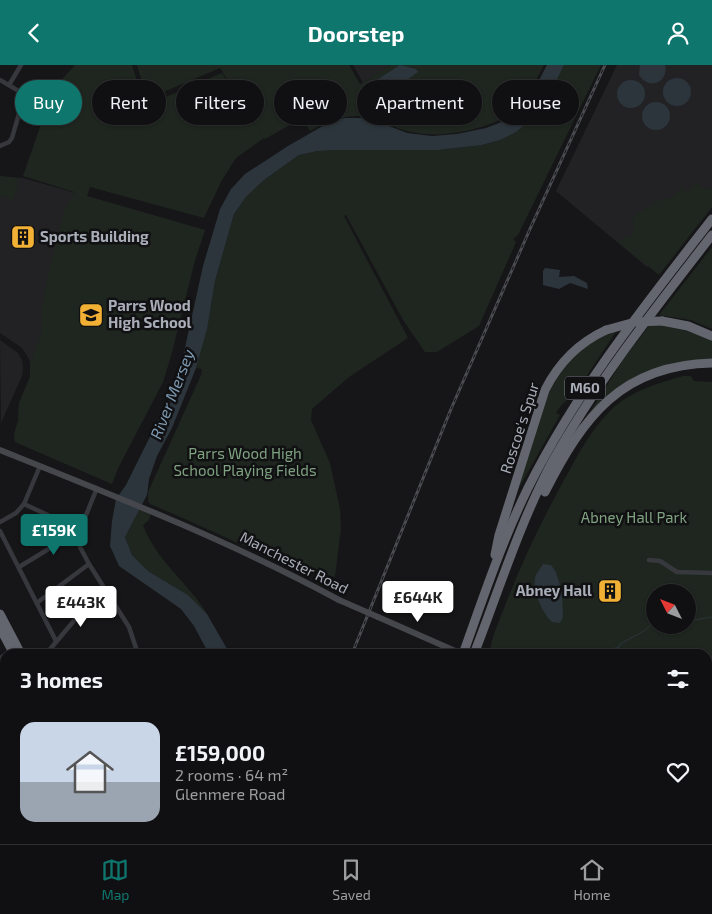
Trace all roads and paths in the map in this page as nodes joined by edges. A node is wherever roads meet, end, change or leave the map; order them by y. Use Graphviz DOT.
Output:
graph roads {
  1 [pos="22,65"];
  2 [pos="0,80"];
  3 [pos="9,85"];
  4 [pos="0,146"];
  5 [pos="712,219"];
  6 [pos="712,235"];
  7 [pos="712,336"];
  8 [pos="712,363"];
  9 [pos="0,450"];
  10 [pos="40,466"];
  11 [pos="97,489"];
  12 [pos="24,504"];
  13 [pos="0,522"];
  14 [pos="80,530"];
  15 [pos="0,531"];
  16 [pos="514,546"];
  17 [pos="649,560"];
  18 [pos="89,564"];
  19 [pos="19,567"];
  20 [pos="712,573"];
  21 [pos="491,577"];
  22 [pos="106,592"];
  23 [pos="38,602"];
  24 [pos="0,614"];
  25 [pos="0,628"];
  26 [pos="56,641"];
  27 [pos="10,649"];
  28 [pos="11,649"];
  29 [pos="50,649"];
  30 [pos="136,649"];
  31 [pos="451,649"];
  32 [pos="464,649"];
  33 [pos="476,649"];
  1 -- 3 [label="street"];
  2 -- 3 [label="street"];
  3 -- 4 [label="street"];
  5 -- 21 [label="highway, M60"];
  6 -- 16 [label="highway, M60"];
  7 -- 21 [label="highway, Roscoe's Spur / M60, bridge"];
  8 -- 16 [label="highway, M60"];
  9 -- 10 [label="main road, Manchester Road"];
  10 -- 11 [label="main road, Manchester Road"];
  10 -- 12 [label="street"];
  11 -- 14 [label="street"];
  11 -- 31 [label="main road, Manchester Road, bridge"];
  12 -- 13 [label="street"];
  12 -- 14 [label="street"];
  14 -- 18 [label="street"];
  14 -- 19 [label="street"];
  15 -- 19 [label="street"];
  16 -- 33 [label="highway, M60"];
  17 -- 20 [label="street"];
  18 -- 22 [label="street"];
  18 -- 23 [label="street"];
  19 -- 23 [label="street"];
  21 -- 32 [label="highway, M60"];
  22 -- 26 [label="street"];
  22 -- 30 [label="street"];
  23 -- 26 [label="street"];
  24 -- 28 [label="highway"];
  25 -- 27 [label="highway"];
  26 -- 29 [label="street"];
}
